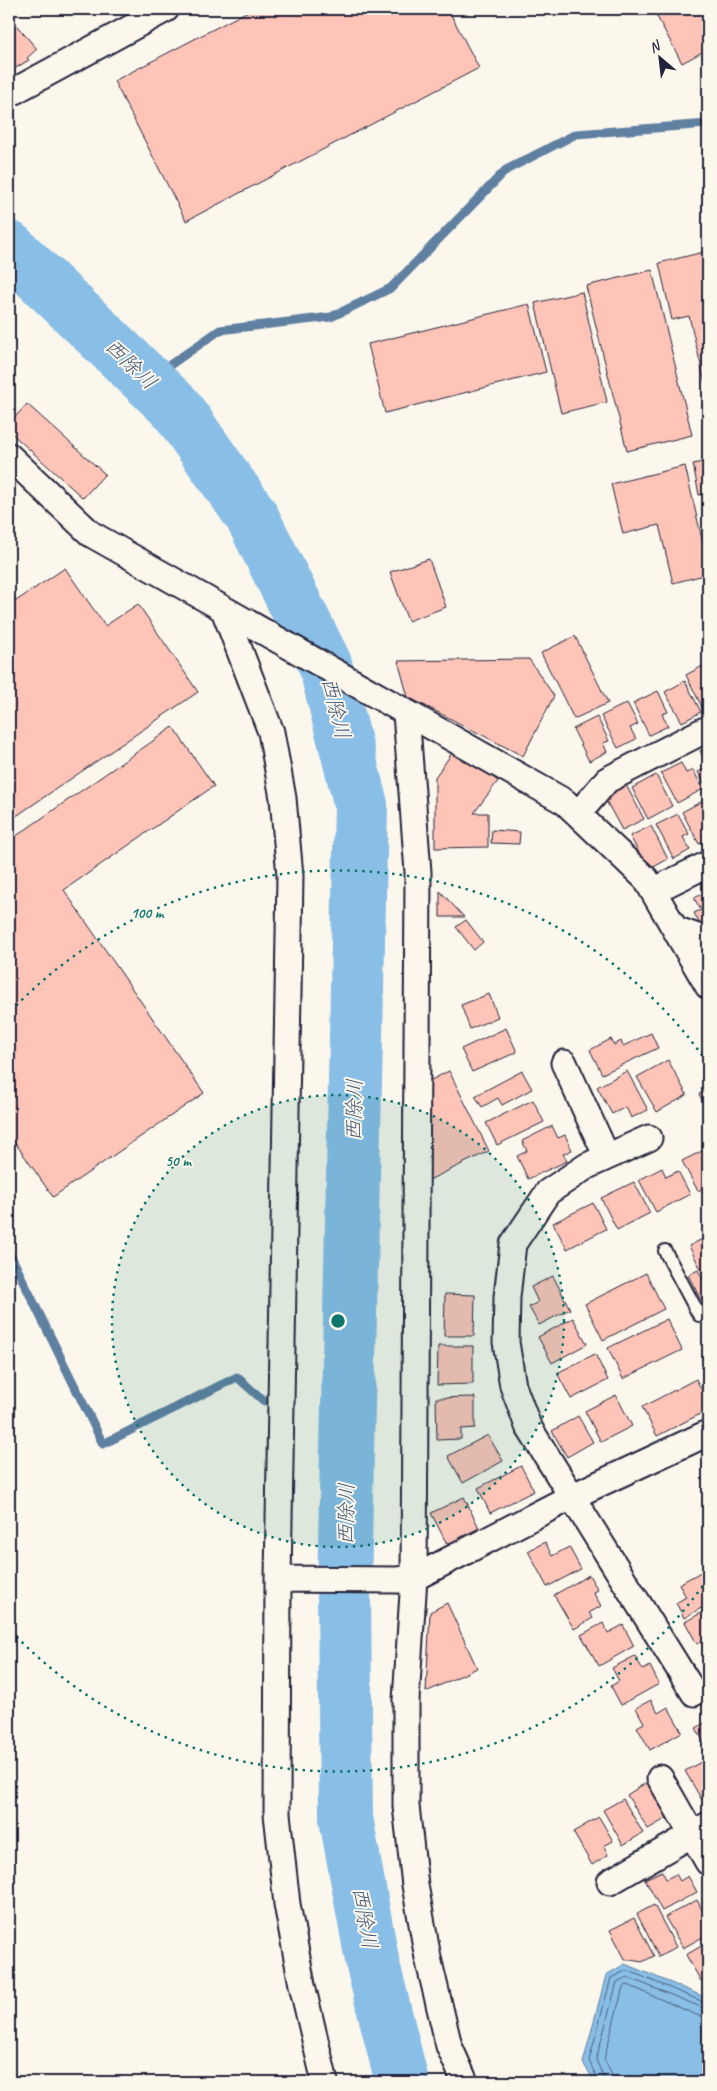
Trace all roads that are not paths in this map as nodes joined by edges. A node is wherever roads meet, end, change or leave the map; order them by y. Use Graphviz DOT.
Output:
graph roads {
  1 [pos="166,9"];
  2 [pos="9,94"];
  3 [pos="9,456"];
  4 [pos="224,610"];
  5 [pos="400,709"];
  6 [pos="705,730"];
  7 [pos="578,814"];
  8 [pos="708,864"];
  9 [pos="653,891"];
  10 [pos="675,929"];
  11 [pos="708,941"];
  12 [pos="708,986"];
  13 [pos="564,1063"];
  14 [pos="649,1138"];
  15 [pos="607,1157"];
  16 [pos="665,1252"];
  17 [pos="708,1311"];
  18 [pos="708,1432"];
  19 [pos="571,1497"];
  20 [pos="405,1579"];
  21 [pos="288,1580"];
  22 [pos="694,1693"];
  23 [pos="660,1778"];
  24 [pos="701,1829"];
  25 [pos="708,1862"];
  26 [pos="610,1882"];
  27 [pos="325,2082"];
  28 [pos="465,2082"];
  1 -- 2 [label="street"];
  3 -- 4 [label="street"];
  4 -- 5 [label="street"];
  4 -- 21 [label="street"];
  5 -- 7 [label="street"];
  5 -- 20 [label="street"];
  6 -- 7 [label="street"];
  7 -- 9 [label="street"];
  8 -- 9 [label="street"];
  9 -- 10 [label="street"];
  10 -- 11 [label="street"];
  10 -- 12 [label="street"];
  13 -- 15 [label="street"];
  14 -- 15 [label="street"];
  15 -- 19 [label="street"];
  16 -- 17 [label="lane"];
  18 -- 19 [label="street"];
  19 -- 20 [label="street"];
  19 -- 22 [label="street"];
  20 -- 21 [label="street"];
  20 -- 28 [label="street"];
  21 -- 27 [label="street"];
  23 -- 24 [label="street"];
  24 -- 25 [label="street"];
  24 -- 26 [label="street"];
}
